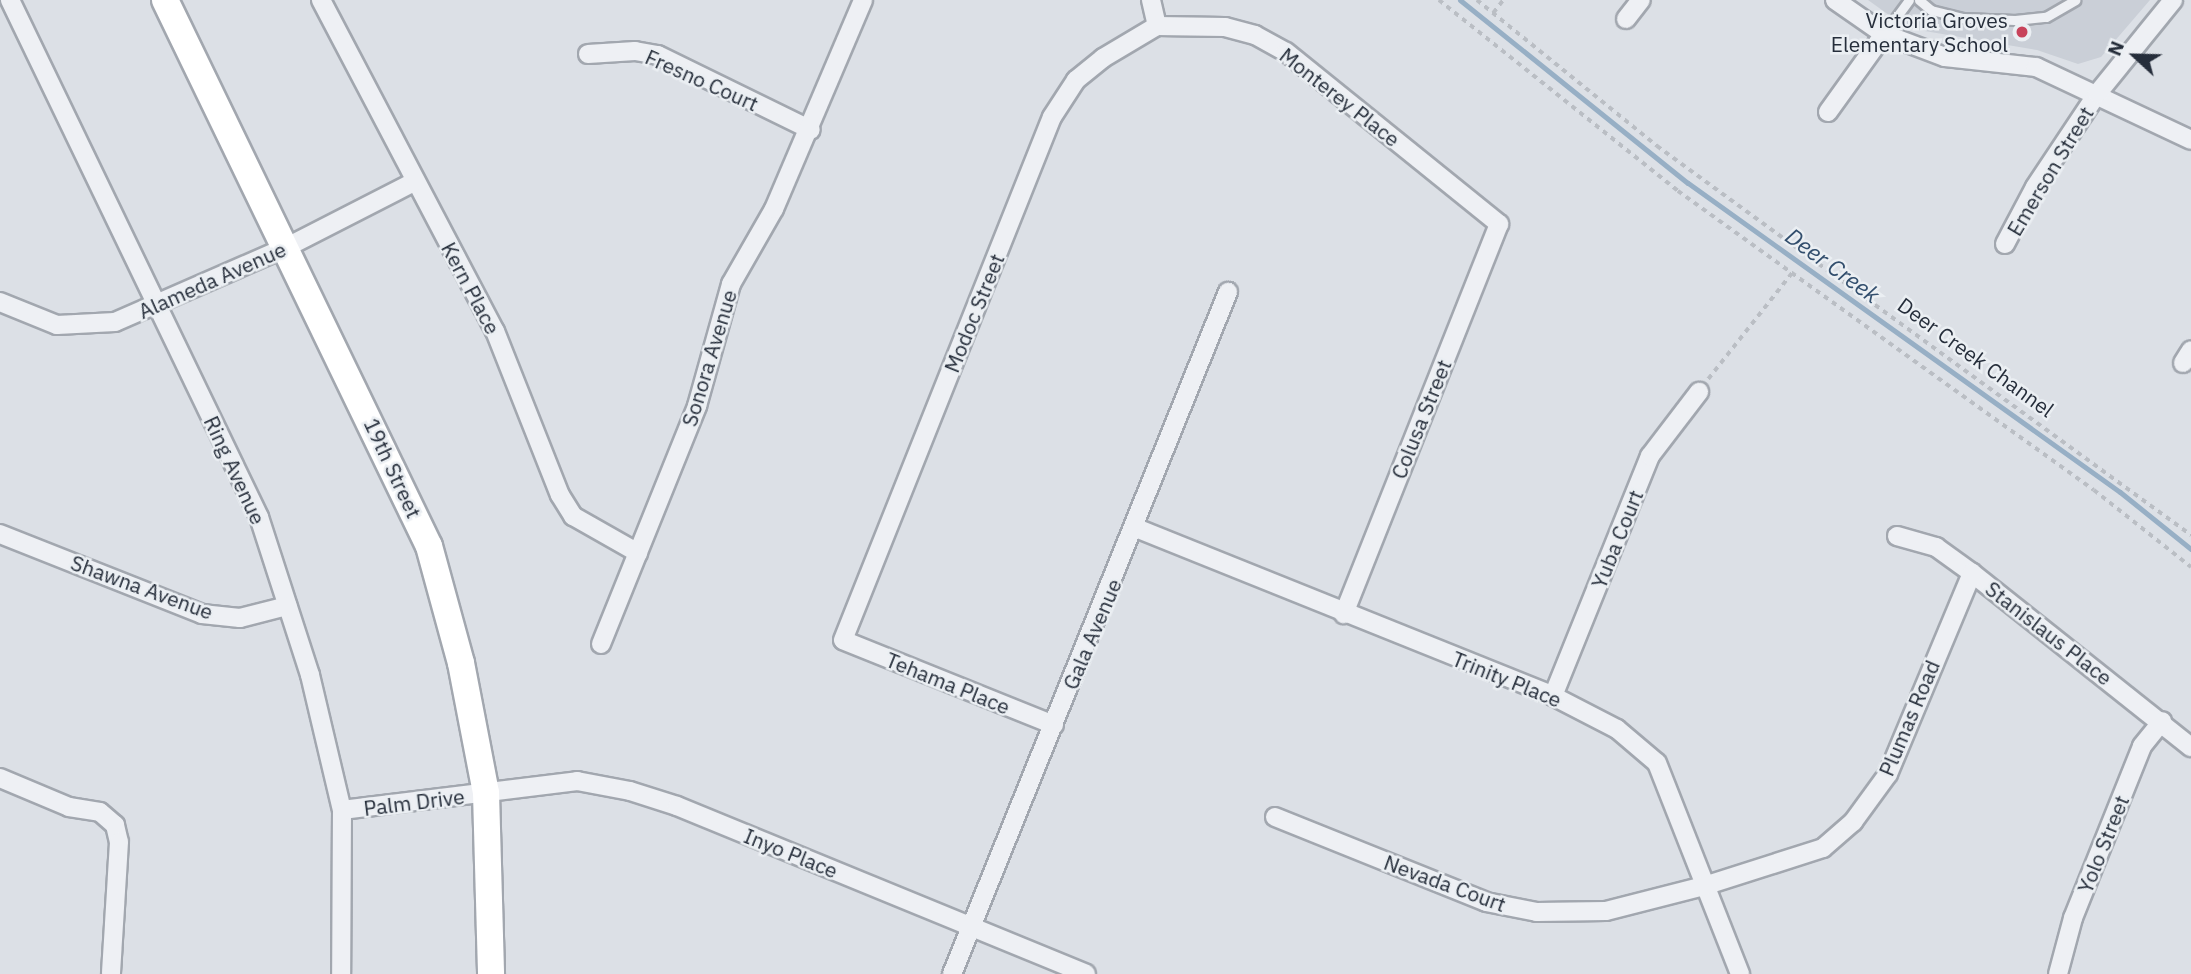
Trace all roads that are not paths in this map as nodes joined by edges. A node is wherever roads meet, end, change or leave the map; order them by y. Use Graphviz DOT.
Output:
graph roads {
  1 [pos="10,0"];
  2 [pos="165,0"];
  3 [pos="321,0"];
  4 [pos="863,0"];
  5 [pos="1151,0"];
  6 [pos="1641,0"];
  7 [pos="1835,0"];
  8 [pos="1909,0"];
  9 [pos="1920,0"];
  10 [pos="2076,0"];
  11 [pos="2165,3"];
  12 [pos="1626,19"];
  13 [pos="1157,26"];
  14 [pos="1884,34"];
  15 [pos="588,54"];
  16 [pos="2097,93"];
  17 [pos="1828,112"];
  18 [pos="811,130"];
  19 [pos="2191,140"];
  20 [pos="414,183"];
  21 [pos="1499,224"];
  22 [pos="2005,244"];
  23 [pos="287,247"];
  24 [pos="1228,292"];
  25 [pos="0,302"];
  26 [pos="157,306"];
  27 [pos="1699,392"];
  28 [pos="1136,528"];
  29 [pos="0,534"];
  30 [pos="1897,536"];
  31 [pos="638,553"];
  32 [pos="1972,573"];
  33 [pos="287,606"];
  34 [pos="1344,614"];
  35 [pos="843,640"];
  36 [pos="601,644"];
  37 [pos="1553,696"];
  38 [pos="2162,720"];
  39 [pos="1054,725"];
  40 [pos="2191,747"];
  41 [pos="0,778"];
  42 [pos="486,793"];
  43 [pos="342,810"];
  44 [pos="1275,817"];
  45 [pos="1704,886"];
  46 [pos="970,927"];
  47 [pos="111,974"];
  48 [pos="341,974"];
  49 [pos="491,974"];
  50 [pos="952,974"];
  51 [pos="1086,974"];
  52 [pos="1740,974"];
  53 [pos="2058,974"];
  1 -- 26 [label="street, Ring Avenue"];
  2 -- 23 [label="street, 19th Street"];
  3 -- 20 [label="street, Kern Place"];
  4 -- 18 [label="street, Sonora Avenue"];
  5 -- 13 [label="street"];
  6 -- 12 [label="street"];
  7 -- 14 [label="street"];
  8 -- 14 [label="lane"];
  9 -- 10 [label="lane"];
  11 -- 16 [label="street, Emerson Street"];
  13 -- 21 [label="street, Monterey Place"];
  13 -- 35 [label="street, Modoc Street"];
  14 -- 16 [label="street"];
  14 -- 17 [label="street"];
  15 -- 18 [label="street, Fresno Court"];
  16 -- 19 [label="street"];
  16 -- 22 [label="street, Emerson Street"];
  18 -- 31 [label="street, Sonora Avenue"];
  20 -- 23 [label="street, Alameda Avenue"];
  20 -- 31 [label="street, Kern Place"];
  21 -- 34 [label="street, Colusa Street"];
  23 -- 26 [label="street, Alameda Avenue"];
  23 -- 42 [label="street, 19th Street"];
  24 -- 28 [label="street, Gala Avenue"];
  25 -- 26 [label="street, Alameda Avenue"];
  26 -- 33 [label="street, Ring Avenue"];
  27 -- 37 [label="street, Yuba Court"];
  28 -- 34 [label="street, Trinity Place"];
  28 -- 39 [label="street, Gala Avenue"];
  29 -- 33 [label="street, Shawna Avenue"];
  30 -- 32 [label="street, Stanislaus Place"];
  31 -- 36 [label="street, Sonora Avenue"];
  32 -- 38 [label="street, Stanislaus Place"];
  32 -- 45 [label="street, Plumas Road"];
  33 -- 43 [label="street, Ring Avenue"];
  34 -- 37 [label="street, Trinity Place"];
  35 -- 39 [label="street, Tehama Place"];
  37 -- 45 [label="street, Trinity Place"];
  38 -- 40 [label="street, Stanislaus Place"];
  38 -- 53 [label="street, Yolo Street"];
  39 -- 46 [label="street, Gala Avenue"];
  41 -- 47 [label="street"];
  42 -- 43 [label="street, Palm Drive"];
  42 -- 46 [label="street, Inyo Place"];
  42 -- 49 [label="street, 19th Street"];
  43 -- 48 [label="street, Ring Avenue"];
  44 -- 45 [label="street, Nevada Court"];
  45 -- 52 [label="street, Trinity Place"];
  46 -- 50 [label="street, Gala Avenue"];
  46 -- 51 [label="street, Inyo Place"];
}
